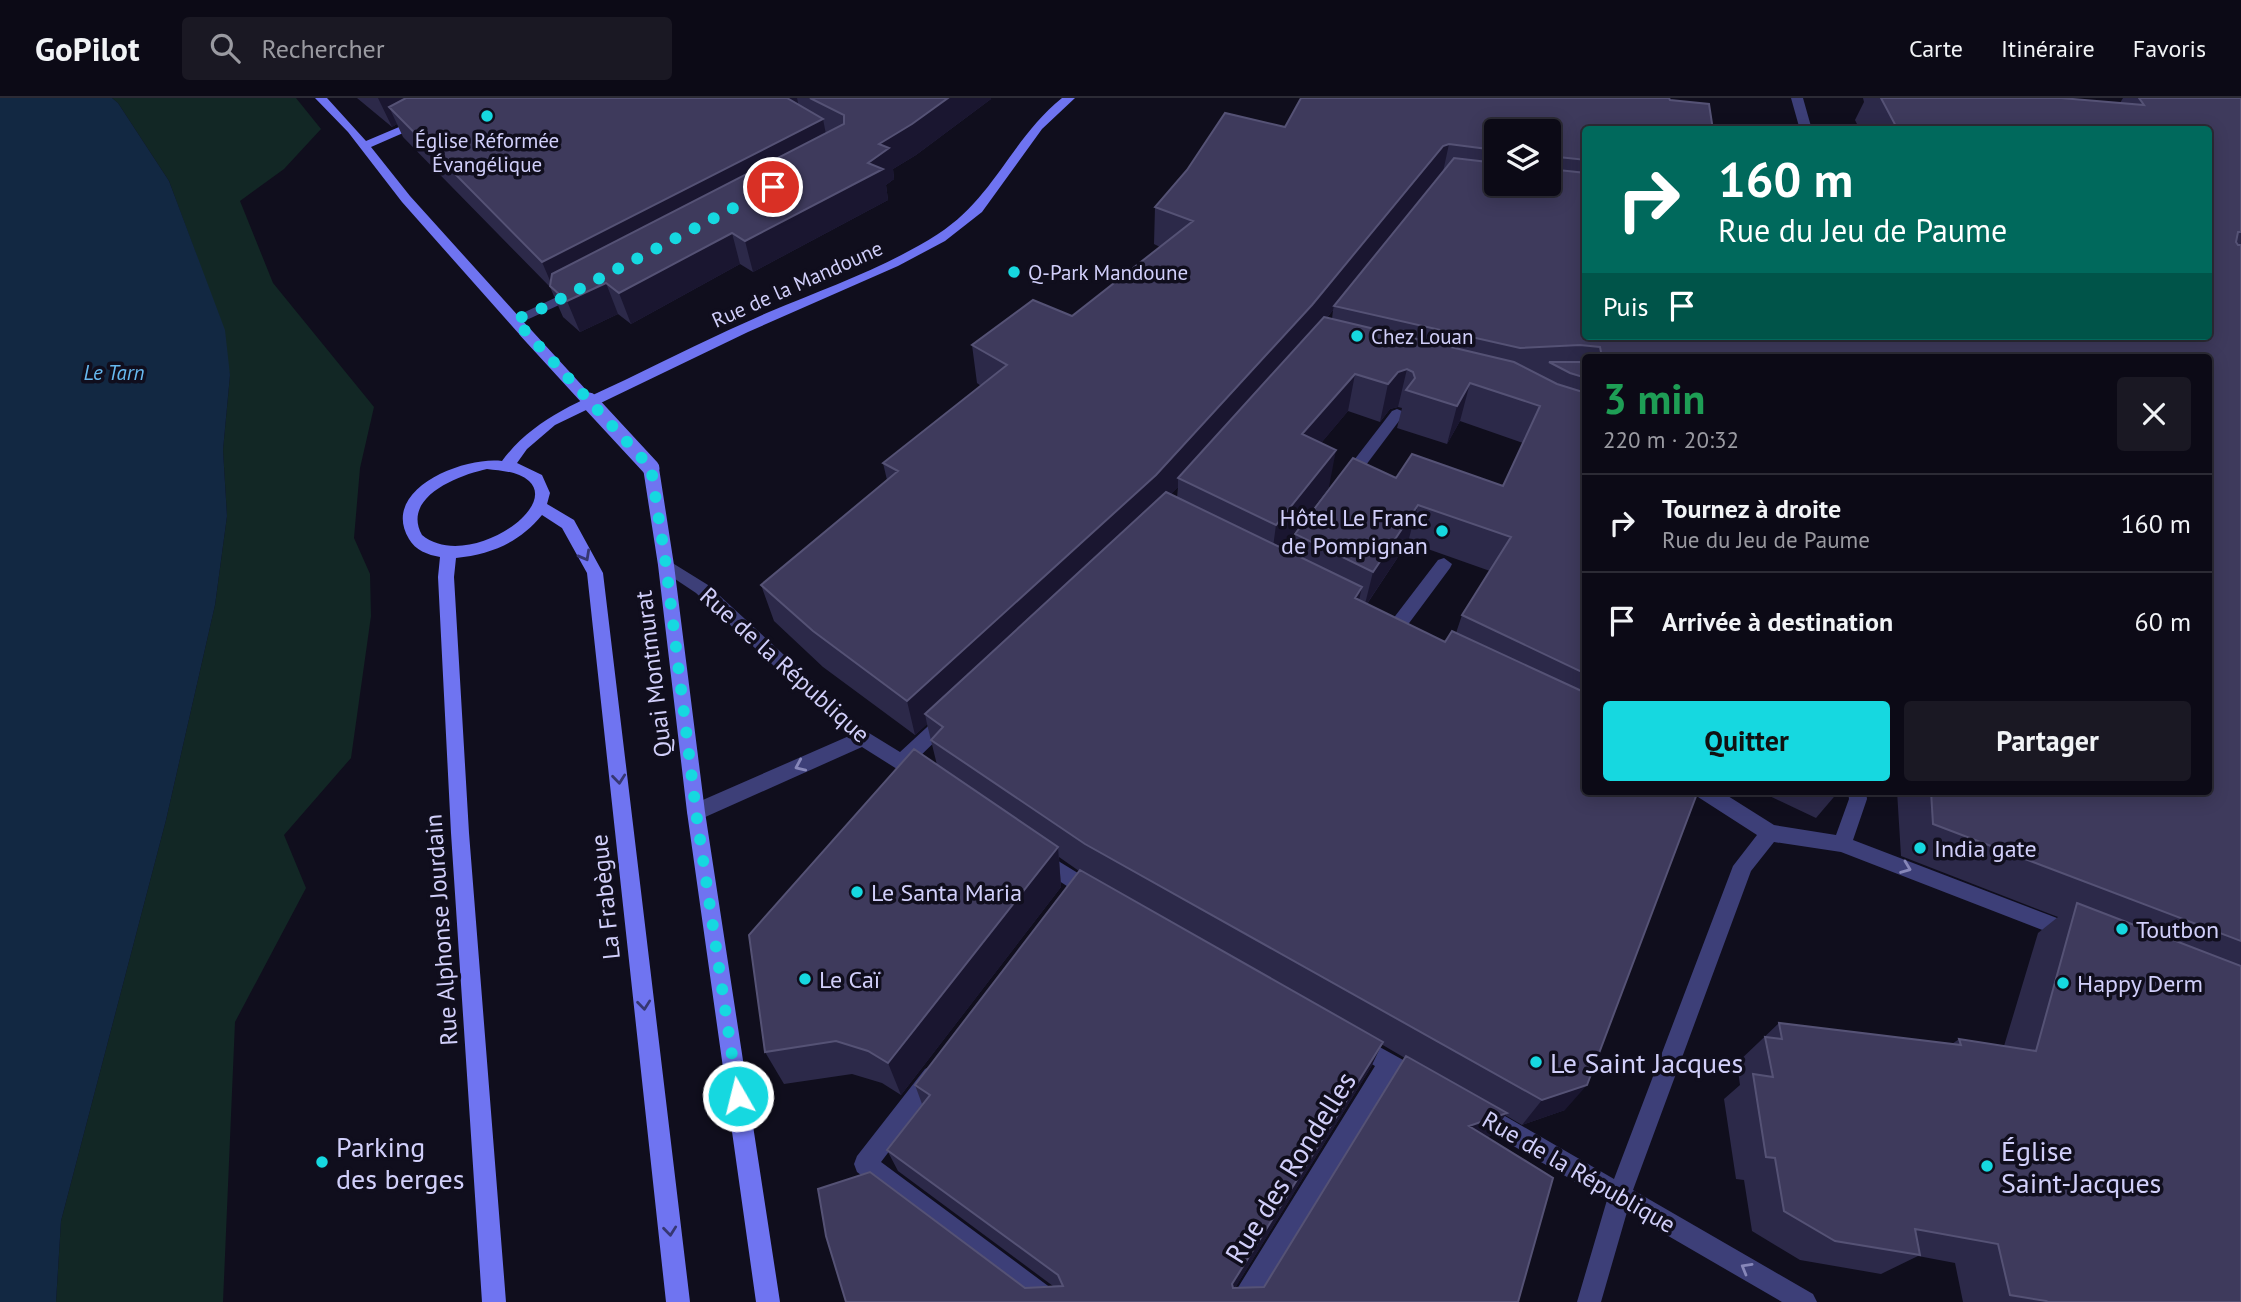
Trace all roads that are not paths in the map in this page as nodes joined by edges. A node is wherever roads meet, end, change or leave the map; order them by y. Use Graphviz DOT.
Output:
graph roads {
  1 [pos="321,98"];
  2 [pos="1069,98"];
  3 [pos="1797,98"];
  4 [pos="431,116"];
  5 [pos="1805,126"];
  6 [pos="364,146"];
  7 [pos="585,287"];
  8 [pos="515,320"];
  9 [pos="1397,414"];
  10 [pos="508,464"];
  11 [pos="1339,491"];
  12 [pos="540,508"];
  13 [pos="449,553"];
  14 [pos="1444,564"];
  15 [pos="666,565"];
  16 [pos="1392,633"];
  17 [pos="962,706"];
  18 [pos="863,738"];
  19 [pos="902,762"];
  20 [pos="935,785"];
  21 [pos="1711,795"];
  22 [pos="1858,795"];
  23 [pos="696,812"];
  24 [pos="1770,833"];
  25 [pos="1842,844"];
  26 [pos="1023,846"];
  27 [pos="1078,884"];
  28 [pos="1062,905"];
  29 [pos="1114,905"];
  30 [pos="2090,940"];
  31 [pos="1341,1035"];
  32 [pos="947,1057"];
  33 [pos="1389,1063"];
  34 [pos="1437,1091"];
  35 [pos="1462,1104"];
  36 [pos="1620,1195"];
  37 [pos="494,1302"];
  38 [pos="678,1302"];
  39 [pos="768,1302"];
  40 [pos="1051,1302"];
  41 [pos="1241,1302"];
  42 [pos="1588,1302"];
  43 [pos="1805,1302"];
  1 -- 6 [label="main road, Quai Montmurat"];
  2 -- 10 [label="main road, Rue de la Mandoune"];
  3 -- 5 [label="street"];
  4 -- 6 [label="main road"];
  6 -- 8 [label="main road, Quai Montmurat"];
  7 -- 8 [label="street"];
  8 -- 15 [label="main road, Quai Montmurat, bridge"];
  9 -- 11 [label="street"];
  10 -- 12 [label="main road"];
  10 -- 13 [label="main road"];
  12 -- 13 [label="main road"];
  12 -- 38 [label="main road, La Frabègue, one-way"];
  13 -- 37 [label="main road, Rue Alphonse Jourdain"];
  14 -- 16 [label="street"];
  15 -- 18 [label="street, Rue de la République"];
  15 -- 23 [label="main road, Quai Montmurat"];
  17 -- 19 [label="street"];
  18 -- 19 [label="street, Rue de la République"];
  18 -- 23 [label="street, one-way"];
  19 -- 20 [label="street, Rue de la République"];
  21 -- 24 [label="street"];
  22 -- 25 [label="street"];
  23 -- 39 [label="main road, Quai Montmurat"];
  24 -- 25 [label="street"];
  24 -- 36 [label="street"];
  25 -- 30 [label="street, one-way"];
  26 -- 27 [label="street"];
  27 -- 28 [label="street"];
  27 -- 29 [label="street"];
  31 -- 33 [label="street"];
  32 -- 40 [label="street"];
  33 -- 34 [label="street"];
  33 -- 41 [label="street, Rue des Rondelles"];
  35 -- 36 [label="street, Rue de la République"];
  36 -- 42 [label="street"];
  43 -- 36 [label="street, Rue de la République, one-way"];
}
